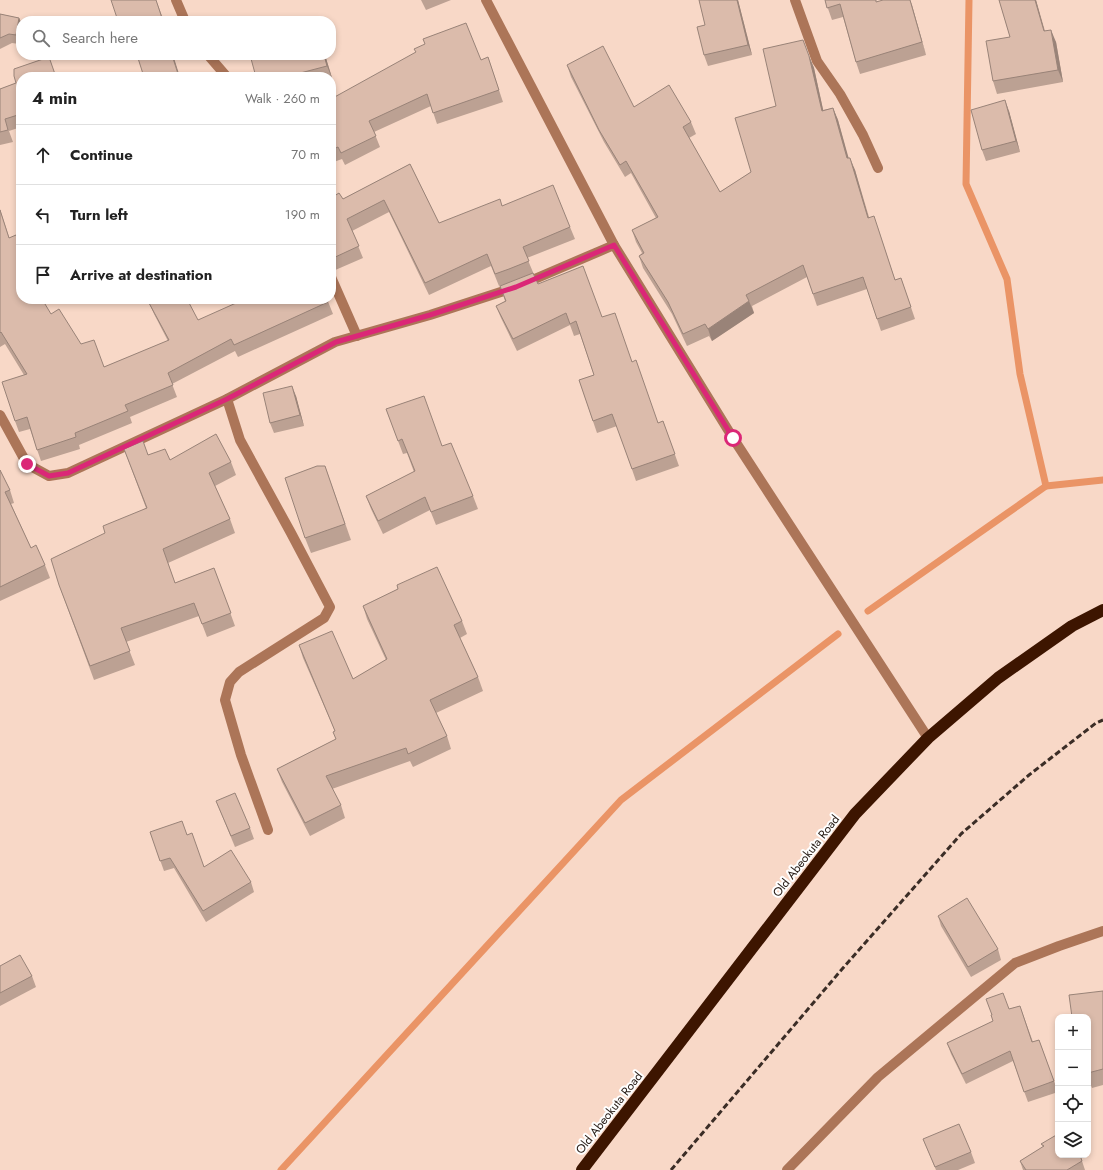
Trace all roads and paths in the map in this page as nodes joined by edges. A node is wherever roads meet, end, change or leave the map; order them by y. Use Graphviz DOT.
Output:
graph roads {
  1 [pos="176,0"];
  2 [pos="486,0"];
  3 [pos="795,0"];
  4 [pos="183,16"];
  5 [pos="212,60"];
  6 [pos="223,72"];
  7 [pos="878,168"];
  8 [pos="614,245"];
  9 [pos="336,290"];
  10 [pos="356,336"];
  11 [pos="227,399"];
  12 [pos="0,414"];
  13 [pos="1103,610"];
  14 [pos="928,738"];
  15 [pos="268,830"];
  16 [pos="1103,931"];
  17 [pos="582,1170"];
  18 [pos="787,1170"];
  1 -- 4 [label="street"];
  2 -- 8 [label="street"];
  3 -- 7 [label="street"];
  5 -- 6 [label="street"];
  8 -- 10 [label="street"];
  8 -- 14 [label="street"];
  9 -- 10 [label="street"];
  10 -- 11 [label="street"];
  11 -- 12 [label="street"];
  11 -- 15 [label="street"];
  13 -- 14 [label="highway, Old Abeokuta Road"];
  14 -- 17 [label="highway, Old Abeokuta Road"];
  16 -- 18 [label="street"];
}
